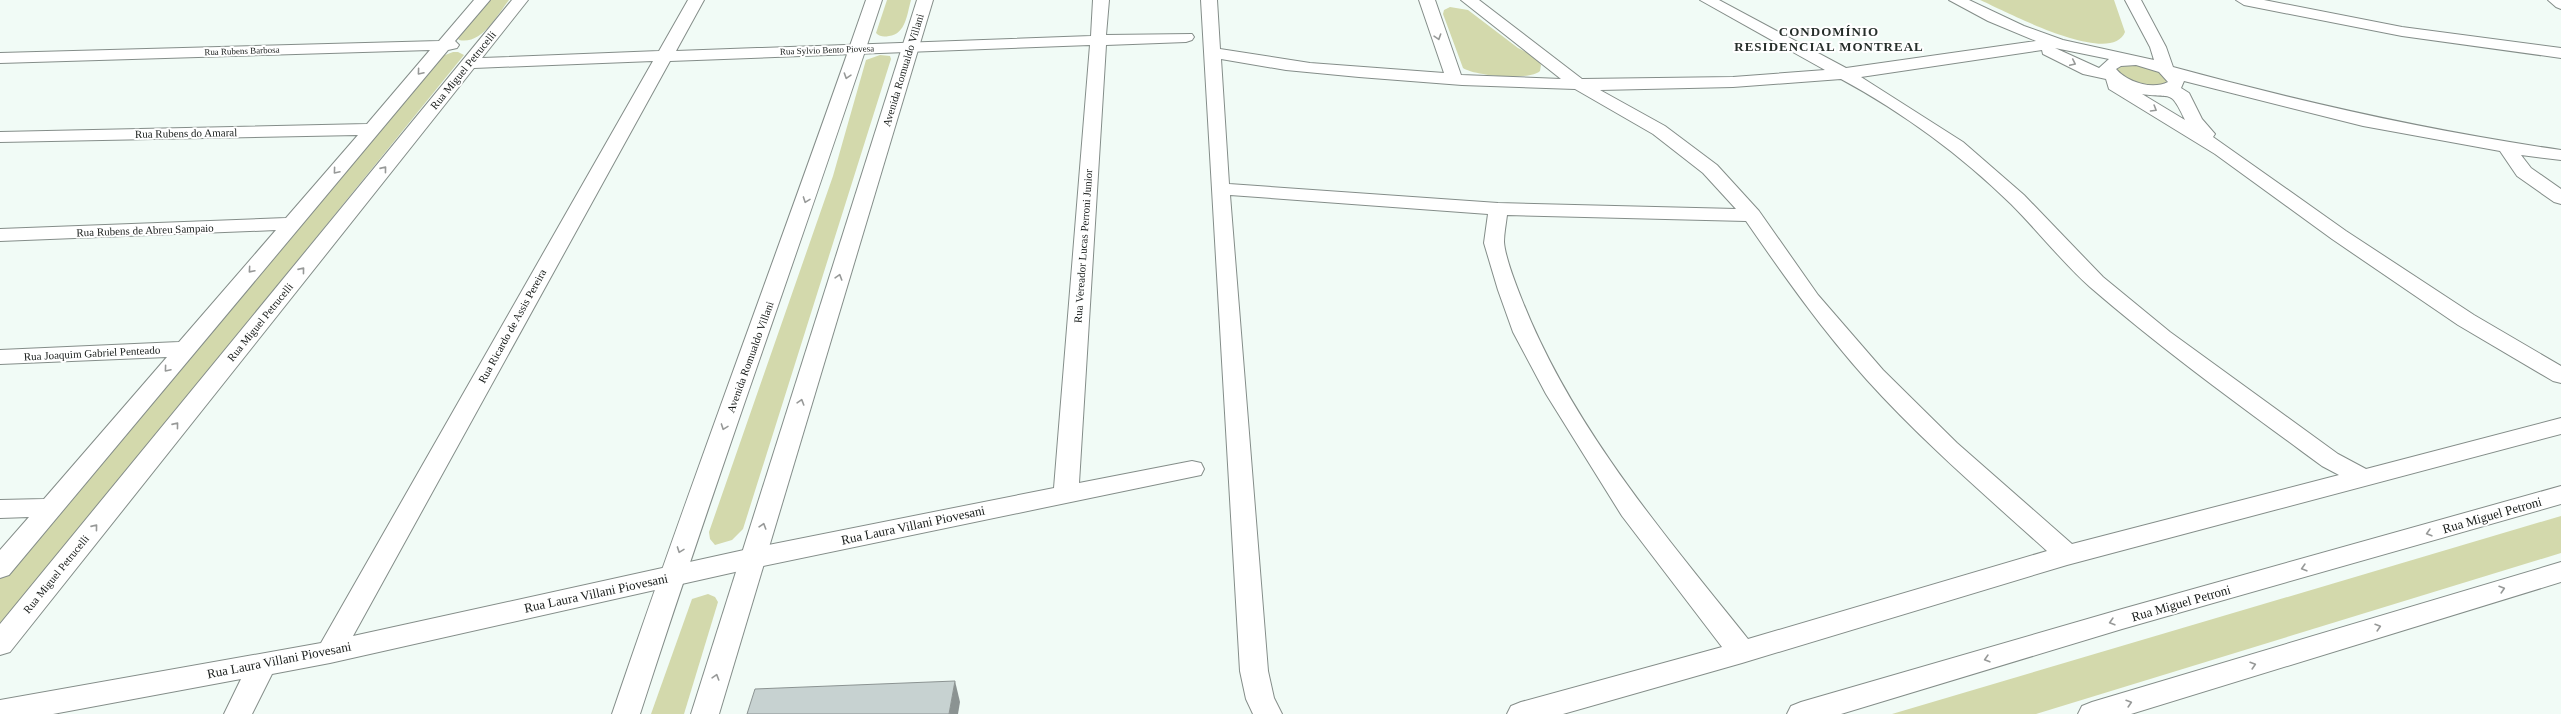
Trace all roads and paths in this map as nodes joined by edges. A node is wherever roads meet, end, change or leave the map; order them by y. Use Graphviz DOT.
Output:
graph roads {
  1 [pos="482,0"];
  2 [pos="520,0"];
  3 [pos="696,0"];
  4 [pos="874,0"];
  5 [pos="925,0"];
  6 [pos="1101,0"];
  7 [pos="1209,0"];
  8 [pos="1427,0"];
  9 [pos="1468,0"];
  10 [pos="1708,0"];
  11 [pos="1957,0"];
  12 [pos="2244,0"];
  13 [pos="2556,0"];
  14 [pos="2561,4"];
  15 [pos="2136,6"];
  16 [pos="2010,26"];
  17 [pos="1186,37"];
  18 [pos="1098,42"];
  19 [pos="2056,43"];
  20 [pos="484,44"];
  21 [pos="442,46"];
  22 [pos="2038,46"];
  23 [pos="912,47"];
  24 [pos="857,49"];
  25 [pos="1213,53"];
  26 [pos="2561,53"];
  27 [pos="663,56"];
  28 [pos="0,58"];
  29 [pos="2126,60"];
  30 [pos="469,63"];
  31 [pos="1841,74"];
  32 [pos="2113,77"];
  33 [pos="1454,79"];
  34 [pos="2168,79"];
  35 [pos="1578,84"];
  36 [pos="372,129"];
  37 [pos="0,137"];
  38 [pos="2507,148"];
  39 [pos="2221,150"];
  40 [pos="2561,155"];
  41 [pos="1220,189"];
  42 [pos="2561,198"];
  43 [pos="1498,209"];
  44 [pos="1752,215"];
  45 [pos="290,224"];
  46 [pos="0,235"];
  47 [pos="183,349"];
  48 [pos="0,357"];
  49 [pos="2561,376"];
  50 [pos="2561,426"];
  51 [pos="1192,469"];
  52 [pos="2362,477"];
  53 [pos="1066,493"];
  54 [pos="2561,495"];
  55 [pos="49,508"];
  56 [pos="0,509"];
  57 [pos="2067,555"];
  58 [pos="753,558"];
  59 [pos="0,568"];
  60 [pos="2561,572"];
  61 [pos="671,577"];
  62 [pos="0,644"];
  63 [pos="330,652"];
  64 [pos="1742,652"];
  65 [pos="262,665"];
  66 [pos="0,712"];
  67 [pos="238,714"];
  68 [pos="626,714"];
  69 [pos="705,714"];
  70 [pos="1268,714"];
  71 [pos="1521,714"];
  72 [pos="1801,714"];
  73 [pos="2092,714"];
  1 -- 21 [label="street"];
  2 -- 20 [label="street, Rua Miguel Petrucelli"];
  3 -- 27 [label="street, Rua Ricardo de Assis Pereira"];
  4 -- 24 [label="street, Avenida Romualdo Villani"];
  5 -- 23 [label="street, Avenida Romualdo Villani"];
  6 -- 18 [label="street, Rua Vereador Lucas Perroni Junior"];
  7 -- 25 [label="street"];
  8 -- 33 [label="street, one-way"];
  9 -- 35 [label="street"];
  10 -- 31 [label="street"];
  11 -- 16 [label="street"];
  12 -- 26 [label="street"];
  13 -- 14 [label="street"];
  15 -- 29 [label="street"];
  15 -- 34 [label="street"];
  16 -- 19 [label="street"];
  16 -- 22 [label="street"];
  17 -- 18 [label="street, Rua Sylvio Bento Piovesa"];
  18 -- 23 [label="street, Rua Sylvio Bento Piovesa"];
  18 -- 53 [label="street, Rua Vereador Lucas Perroni Junior"];
  19 -- 22 [label="street"];
  19 -- 29 [label="street"];
  20 -- 21 [label="street, Rua Rubens Barbosa"];
  20 -- 30 [label="street, Rua Miguel Petrucelli"];
  21 -- 28 [label="street, Rua Rubens Barbosa"];
  21 -- 36 [label="street, one-way"];
  22 -- 31 [label="street"];
  22 -- 32 [label="street, one-way"];
  23 -- 24 [label="street, Rua Sylvio Bento Piovesa"];
  58 -- 23 [label="street, Avenida Romualdo Villani, one-way"];
  24 -- 27 [label="street, Rua Sylvio Bento Piovesa"];
  24 -- 61 [label="street, Avenida Romualdo Villani, one-way"];
  25 -- 33 [label="street"];
  25 -- 41 [label="street"];
  27 -- 30 [label="street, Rua Sylvio Bento Piovesa"];
  27 -- 63 [label="street, Rua Ricardo de Assis Pereira"];
  29 -- 32 [label="street"];
  29 -- 34 [label="street"];
  62 -- 30 [label="street, Rua Miguel Petrucelli, one-way"];
  31 -- 35 [label="street"];
  31 -- 52 [label="street"];
  32 -- 34 [label="street"];
  32 -- 39 [label="street, one-way"];
  33 -- 35 [label="street"];
  34 -- 38 [label="street"];
  34 -- 39 [label="street"];
  35 -- 44 [label="street"];
  36 -- 37 [label="street, Rua Rubens do Amaral"];
  36 -- 45 [label="street, one-way"];
  38 -- 40 [label="street"];
  38 -- 42 [label="street"];
  39 -- 49 [label="street"];
  41 -- 43 [label="street"];
  41 -- 70 [label="street"];
  43 -- 44 [label="street"];
  43 -- 64 [label="street"];
  44 -- 57 [label="street"];
  45 -- 46 [label="street, Rua Rubens de Abreu Sampaio"];
  45 -- 47 [label="street, one-way"];
  47 -- 48 [label="street, Rua Joaquim Gabriel Penteado"];
  47 -- 55 [label="street, one-way"];
  50 -- 52 [label="street"];
  51 -- 53 [label="street, Rua Laura Villani Piovesani"];
  52 -- 57 [label="street"];
  53 -- 58 [label="street, Rua Laura Villani Piovesani"];
  54 -- 72 [label="street, Rua Miguel Petroni, one-way"];
  55 -- 56 [label="street"];
  55 -- 59 [label="street"];
  57 -- 64 [label="street"];
  58 -- 61 [label="street, Rua Laura Villani Piovesani"];
  69 -- 58 [label="street, Avenida Romualdo Villani, one-way"];
  73 -- 60 [label="street, one-way"];
  61 -- 63 [label="street, Rua Laura Villani Piovesani"];
  61 -- 68 [label="street, Avenida Romualdo Villani"];
  63 -- 65 [label="street, Rua Laura Villani Piovesani"];
  64 -- 71 [label="street"];
  65 -- 66 [label="street, Rua Laura Villani Piovesani"];
  65 -- 67 [label="street"];
}
